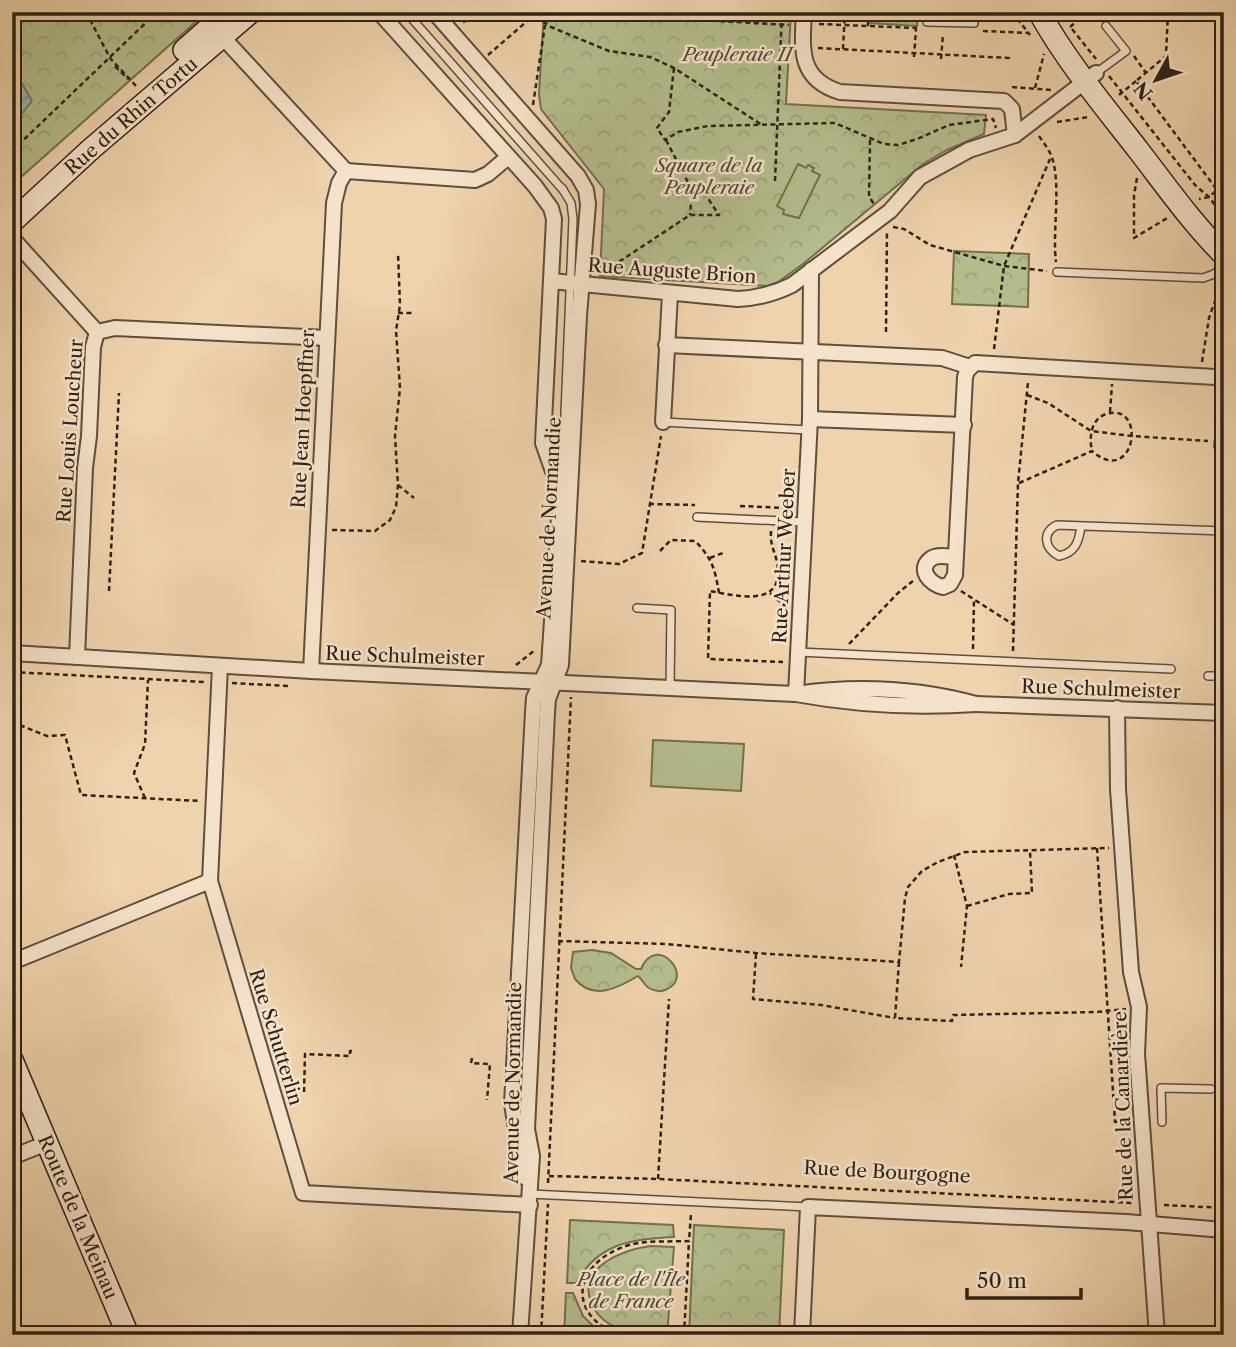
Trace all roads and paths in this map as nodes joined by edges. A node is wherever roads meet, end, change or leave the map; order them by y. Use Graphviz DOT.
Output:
graph roads {
  1 [pos="86,12"];
  2 [pos="158,12"];
  3 [pos="251,12"];
  4 [pos="379,12"];
  5 [pos="406,12"];
  6 [pos="433,12"];
  7 [pos="486,12"];
  8 [pos="529,12"];
  9 [pos="782,12"];
  10 [pos="804,12"];
  11 [pos="845,12"];
  12 [pos="869,12"];
  13 [pos="975,12"];
  14 [pos="1088,12"];
  15 [pos="1168,12"];
  16 [pos="644,15"];
  17 [pos="1048,15"];
  18 [pos="533,16"];
  19 [pos="927,22"];
  20 [pos="545,23"];
  21 [pos="816,24"];
  22 [pos="220,25"];
  23 [pos="454,25"];
  24 [pos="782,25"];
  25 [pos="792,25"];
  26 [pos="845,25"];
  27 [pos="868,26"];
  28 [pos="1106,26"];
  29 [pos="1070,27"];
  30 [pos="916,28"];
  31 [pos="944,29"];
  32 [pos="844,49"];
  33 [pos="1126,51"];
  34 [pos="815,54"];
  35 [pos="1044,54"];
  36 [pos="914,55"];
  37 [pos="942,57"];
  38 [pos="110,58"];
  39 [pos="1009,62"];
  40 [pos="480,64"];
  41 [pos="674,68"];
  42 [pos="1146,73"];
  43 [pos="1095,74"];
  44 [pos="136,86"];
  45 [pos="1011,88"];
  46 [pos="1035,89"];
  47 [pos="1066,95"];
  48 [pos="532,113"];
  49 [pos="1031,123"];
  50 [pos="762,125"];
  51 [pos="776,125"];
  52 [pos="1016,135"];
  53 [pos="870,139"];
  54 [pos="1000,139"];
  55 [pos="665,140"];
  56 [pos="12,151"];
  57 [pos="1051,156"];
  58 [pos="508,157"];
  59 [pos="346,171"];
  60 [pos="1138,175"];
  61 [pos="775,181"];
  62 [pos="562,188"];
  63 [pos="692,190"];
  64 [pos="1195,202"];
  65 [pos="12,203"];
  66 [pos="690,215"];
  67 [pos="1224,217"];
  68 [pos="886,219"];
  69 [pos="587,220"];
  70 [pos="12,222"];
  71 [pos="12,238"];
  72 [pos="1224,246"];
  73 [pos="398,253"];
  74 [pos="1224,255"];
  75 [pos="1004,266"];
  76 [pos="1224,266"];
  77 [pos="811,271"];
  78 [pos="1057,272"];
  79 [pos="598,277"];
  80 [pos="551,281"];
  81 [pos="577,284"];
  82 [pos="1221,284"];
  83 [pos="670,294"];
  84 [pos="398,313"];
  85 [pos="415,313"];
  86 [pos="97,332"];
  87 [pos="886,332"];
  88 [pos="327,338"];
  89 [pos="666,345"];
  90 [pos="812,353"];
  91 [pos="993,362"];
  92 [pos="1030,365"];
  93 [pos="970,367"];
  94 [pos="1113,370"];
  95 [pos="1224,375"];
  96 [pos="1200,376"];
  97 [pos="118,393"];
  98 [pos="1027,395"];
  99 [pos="399,397"];
  100 [pos="405,398"];
  101 [pos="1224,403"];
  102 [pos="1110,413"];
  103 [pos="663,422"];
  104 [pos="809,425"];
  105 [pos="964,425"];
  106 [pos="1091,431"];
  107 [pos="1132,436"];
  108 [pos="1218,443"];
  109 [pos="1092,451"];
  110 [pos="1018,483"];
  111 [pos="398,485"];
  112 [pos="561,488"];
  113 [pos="414,498"];
  114 [pos="696,517"];
  115 [pos="772,520"];
  116 [pos="804,522"];
  117 [pos="1081,527"];
  118 [pos="1224,531"];
  119 [pos="316,537"];
  120 [pos="660,551"];
  121 [pos="723,553"];
  122 [pos="956,557"];
  123 [pos="710,558"];
  124 [pos="566,560"];
  125 [pos="925,574"];
  126 [pos="950,584"];
  127 [pos="109,591"];
  128 [pos="769,592"];
  129 [pos="719,593"];
  130 [pos="974,600"];
  131 [pos="786,607"];
  132 [pos="637,608"];
  133 [pos="1014,625"];
  134 [pos="540,646"];
  135 [pos="798,652"];
  136 [pos="12,653"];
  137 [pos="840,654"];
  138 [pos="77,657"];
  139 [pos="973,660"];
  140 [pos="783,662"];
  141 [pos="1013,662"];
  142 [pos="220,666"];
  143 [pos="515,666"];
  144 [pos="1171,669"];
  145 [pos="311,671"];
  146 [pos="12,672"];
  147 [pos="1208,676"];
  148 [pos="1224,676"];
  149 [pos="148,679"];
  150 [pos="219,683"];
  151 [pos="547,683"];
  152 [pos="300,686"];
  153 [pos="670,688"];
  154 [pos="571,693"];
  155 [pos="796,694"];
  156 [pos="1117,708"];
  157 [pos="1224,713"];
  158 [pos="12,722"];
  159 [pos="145,798"];
  160 [pos="214,802"];
  161 [pos="1123,847"];
  162 [pos="1097,848"];
  163 [pos="1030,850"];
  164 [pos="954,856"];
  165 [pos="210,881"];
  166 [pos="967,906"];
  167 [pos="558,941"];
  168 [pos="756,953"];
  169 [pos="12,962"];
  170 [pos="899,962"];
  171 [pos="961,967"];
  172 [pos="669,999"];
  173 [pos="1139,1007"];
  174 [pos="1108,1011"];
  175 [pos="895,1018"];
  176 [pos="308,1050"];
  177 [pos="355,1051"];
  178 [pos="308,1055"];
  179 [pos="471,1058"];
  180 [pos="12,1060"];
  181 [pos="1211,1089"];
  182 [pos="304,1092"];
  183 [pos="487,1100"];
  184 [pos="1141,1121"];
  185 [pos="1162,1122"];
  186 [pos="47,1143"];
  187 [pos="12,1157"];
  188 [pos="548,1176"];
  189 [pos="658,1179"];
  190 [pos="548,1195"];
  191 [pos="530,1200"];
  192 [pos="692,1200"];
  193 [pos="1146,1203"];
  194 [pos="808,1207"];
  195 [pos="1224,1208"];
  196 [pos="1148,1225"];
  197 [pos="1224,1230"];
  198 [pos="689,1241"];
  199 [pos="128,1335"];
  200 [pos="520,1335"];
  201 [pos="541,1335"];
  202 [pos="620,1335"];
  203 [pos="684,1335"];
  204 [pos="802,1335"];
  205 [pos="1157,1335"];
  1 -- 38 [label="path"];
  2 -- 38 [label="path"];
  3 -- 22 [label="street, Rue du Rhin Tortu"];
  4 -- 58 [label="street, Avenue de Normandie"];
  5 -- 62 [label="lane, Avenue de Normandie"];
  6 -- 40 [label="street, Avenue de Normandie"];
  7 -- 23 [label="path"];
  8 -- 18 [label="path"];
  9 -- 24 [label="path"];
  10 -- 52 [label="street"];
  11 -- 26 [label="path"];
  12 -- 27 [label="path"];
  13 -- 19 [label="lane"];
  14 -- 29 [label="path"];
  15 -- 42 [label="path"];
  16 -- 18 [label="path"];
  16 -- 24 [label="path"];
  17 -- 29 [label="path"];
  17 -- 43 [label="street"];
  18 -- 20 [label="path"];
  18 -- 40 [label="path"];
  20 -- 41 [label="path"];
  20 -- 48 [label="path"];
  21 -- 26 [label="path"];
  22 -- 44 [label="street, Rue du Rhin Tortu"];
  22 -- 59 [label="street"];
  22 -- 70 [label="street, Rue du Rhin Tortu"];
  24 -- 25 [label="path"];
  24 -- 51 [label="path"];
  26 -- 32 [label="path"];
  28 -- 33 [label="lane"];
  29 -- 43 [label="path"];
  30 -- 36 [label="path"];
  31 -- 37 [label="path"];
  32 -- 34 [label="path"];
  32 -- 36 [label="path"];
  33 -- 42 [label="path"];
  33 -- 43 [label="lane"];
  35 -- 46 [label="path"];
  36 -- 37 [label="path"];
  37 -- 39 [label="path"];
  38 -- 44 [label="path"];
  38 -- 56 [label="path"];
  40 -- 69 [label="street, Avenue de Normandie"];
  41 -- 50 [label="path"];
  41 -- 55 [label="path"];
  42 -- 64 [label="path"];
  43 -- 47 [label="street, Rue Auguste Brion"];
  43 -- 64 [label="street"];
  43 -- 64 [label="path"];
  44 -- 65 [label="street, Rue du Rhin Tortu"];
  45 -- 46 [label="path"];
  46 -- 47 [label="path"];
  47 -- 49 [label="street, Rue Auguste Brion"];
  49 -- 52 [label="street, Rue Auguste Brion"];
  49 -- 57 [label="path"];
  50 -- 51 [label="path"];
  50 -- 55 [label="path"];
  51 -- 53 [label="path"];
  51 -- 61 [label="path"];
  52 -- 54 [label="street, Rue Auguste Brion"];
  53 -- 54 [label="path"];
  53 -- 68 [label="path"];
  54 -- 68 [label="street, Rue Auguste Brion"];
  55 -- 63 [label="path"];
  57 -- 75 [label="path"];
  57 -- 78 [label="path"];
  58 -- 59 [label="street"];
  58 -- 80 [label="street, Avenue de Normandie"];
  59 -- 88 [label="street, Rue Jean Hoepffner"];
  60 -- 64 [label="path"];
  62 -- 69 [label="lane, Avenue de Normandie"];
  62 -- 81 [label="lane, Avenue de Normandie"];
  63 -- 66 [label="path"];
  63 -- 66 [label="path"];
  64 -- 67 [label="path"];
  64 -- 72 [label="street"];
  64 -- 74 [label="street"];
  66 -- 79 [label="path"];
  68 -- 75 [label="path"];
  68 -- 77 [label="street, Rue Auguste Brion"];
  68 -- 87 [label="path"];
  69 -- 81 [label="street, Avenue de Normandie"];
  71 -- 86 [label="street, Rue Louis Loucheur"];
  73 -- 84 [label="path"];
  75 -- 78 [label="path"];
  75 -- 91 [label="path"];
  76 -- 78 [label="lane"];
  77 -- 83 [label="street, Rue Auguste Brion"];
  77 -- 90 [label="street, Rue Arthur Weeber"];
  80 -- 81 [label="street, Rue Auguste Brion"];
  80 -- 112 [label="street, Avenue de Normandie"];
  81 -- 83 [label="street, Rue Auguste Brion"];
  81 -- 112 [label="lane, Avenue de Normandie"];
  81 -- 124 [label="street, Avenue de Normandie"];
  82 -- 96 [label="path"];
  83 -- 89 [label="street"];
  84 -- 85 [label="path"];
  84 -- 99 [label="path"];
  86 -- 88 [label="street"];
  86 -- 138 [label="street, Rue Louis Loucheur"];
  88 -- 119 [label="street, Rue Jean Hoepffner"];
  89 -- 90 [label="street"];
  89 -- 103 [label="street"];
  90 -- 93 [label="street"];
  90 -- 104 [label="street, Rue Arthur Weeber"];
  91 -- 92 [label="street"];
  91 -- 93 [label="street"];
  92 -- 94 [label="street"];
  92 -- 98 [label="path"];
  93 -- 105 [label="street"];
  94 -- 96 [label="street"];
  94 -- 102 [label="path"];
  95 -- 96 [label="street"];
  97 -- 127 [label="path"];
  98 -- 106 [label="path"];
  98 -- 110 [label="path"];
  99 -- 100 [label="path"];
  99 -- 111 [label="path"];
  101 -- 108 [label="lane"];
  102 -- 106 [label="path"];
  102 -- 107 [label="path"];
  103 -- 104 [label="lane"];
  103 -- 124 [label="path"];
  104 -- 105 [label="street"];
  104 -- 116 [label="street, Rue Arthur Weeber"];
  105 -- 122 [label="street"];
  106 -- 107 [label="path"];
  106 -- 109 [label="path"];
  107 -- 108 [label="path"];
  107 -- 109 [label="path"];
  109 -- 110 [label="path"];
  110 -- 133 [label="path"];
  111 -- 113 [label="path"];
  111 -- 119 [label="path"];
  112 -- 151 [label="street, Avenue de Normandie"];
  114 -- 115 [label="lane"];
  115 -- 116 [label="lane"];
  115 -- 128 [label="path"];
  116 -- 135 [label="street, Rue Arthur Weeber"];
  117 -- 117 [label="lane"];
  117 -- 118 [label="lane"];
  119 -- 145 [label="street, Rue Jean Hoepffner"];
  120 -- 123 [label="path"];
  121 -- 123 [label="path"];
  122 -- 125 [label="street"];
  122 -- 126 [label="street"];
  123 -- 129 [label="path"];
  124 -- 151 [label="street, Avenue de Normandie"];
  125 -- 126 [label="street"];
  125 -- 137 [label="path"];
  126 -- 130 [label="path"];
  128 -- 129 [label="path"];
  128 -- 131 [label="path"];
  129 -- 140 [label="path"];
  130 -- 133 [label="path"];
  130 -- 139 [label="path"];
  132 -- 153 [label="lane"];
  133 -- 141 [label="path"];
  134 -- 143 [label="path"];
  135 -- 137 [label="lane"];
  135 -- 155 [label="street, Rue Arthur Weeber"];
  136 -- 138 [label="street, Rue Schulmeister"];
  137 -- 139 [label="lane"];
  138 -- 142 [label="street, Rue Schulmeister"];
  139 -- 141 [label="lane"];
  141 -- 144 [label="lane"];
  142 -- 145 [label="street, Rue Schulmeister"];
  142 -- 150 [label="street, Rue Schutterlin"];
  145 -- 151 [label="street, Rue Schulmeister"];
  146 -- 149 [label="path"];
  147 -- 148 [label="lane"];
  149 -- 150 [label="path"];
  149 -- 159 [label="path"];
  150 -- 152 [label="path"];
  150 -- 160 [label="street, Rue Schutterlin"];
  151 -- 153 [label="street, Rue Schulmeister"];
  151 -- 191 [label="street, Avenue de Normandie"];
  153 -- 155 [label="street, Rue Schulmeister"];
  154 -- 167 [label="path, Avenue de Normandie"];
  155 -- 156 [label="street, Rue Schulmeister"];
  156 -- 157 [label="street, Rue Schulmeister"];
  156 -- 161 [label="street, Rue de la Canardière"];
  158 -- 159 [label="path"];
  159 -- 160 [label="path"];
  160 -- 165 [label="street, Rue Schutterlin"];
  161 -- 162 [label="path"];
  161 -- 173 [label="street, Rue de la Canardière"];
  162 -- 163 [label="path"];
  162 -- 174 [label="path"];
  163 -- 164 [label="path"];
  163 -- 166 [label="path"];
  164 -- 166 [label="path"];
  164 -- 170 [label="path"];
  165 -- 169 [label="street"];
  165 -- 191 [label="street, Rue Schutterlin"];
  166 -- 171 [label="path"];
  167 -- 168 [label="path"];
  167 -- 188 [label="path, Avenue de Normandie"];
  168 -- 170 [label="path"];
  168 -- 175 [label="path"];
  170 -- 175 [label="path"];
  172 -- 189 [label="path"];
  173 -- 174 [label="path"];
  173 -- 184 [label="street, Rue de la Canardière"];
  174 -- 175 [label="path"];
  174 -- 184 [label="path"];
  176 -- 178 [label="path"];
  177 -- 178 [label="path"];
  178 -- 182 [label="path"];
  179 -- 183 [label="path"];
  180 -- 186 [label="street, Route de la Meinau"];
  181 -- 185 [label="lane"];
  184 -- 193 [label="street, Rue de la Canardière"];
  186 -- 187 [label="street"];
  186 -- 199 [label="street, Route de la Meinau"];
  188 -- 189 [label="path, Rue de Bourgogne"];
  188 -- 190 [label="path, Avenue de Normandie"];
  189 -- 193 [label="path, Rue de Bourgogne"];
  190 -- 191 [label="lane"];
  190 -- 192 [label="lane"];
  190 -- 201 [label="path, Avenue de Normandie"];
  191 -- 200 [label="street, Avenue de Normandie"];
  192 -- 194 [label="lane"];
  192 -- 198 [label="path"];
  193 -- 195 [label="path, Rue de Bourgogne"];
  193 -- 196 [label="street, Rue de la Canardière"];
  194 -- 196 [label="street, Rue de Bourgogne"];
  194 -- 204 [label="street"];
  196 -- 197 [label="street, Rue de Bourgogne"];
  196 -- 205 [label="street, Rue de la Canardière"];
  198 -- 202 [label="path"];
  198 -- 203 [label="path"];
}
